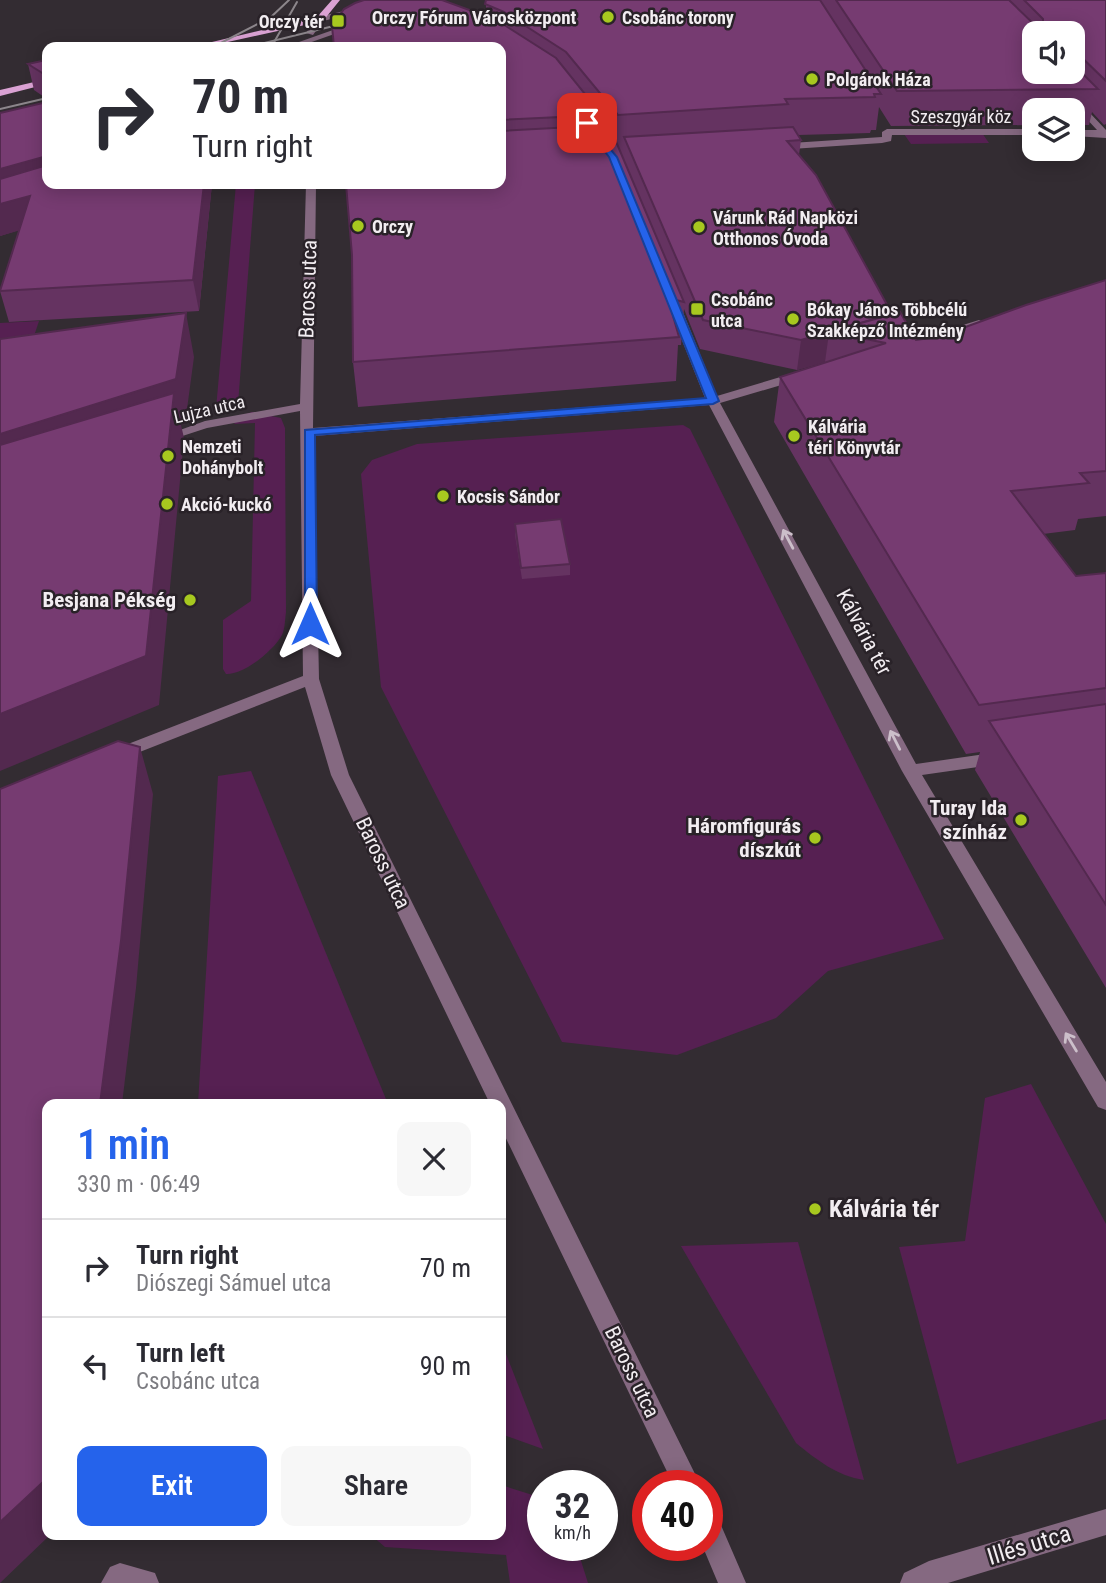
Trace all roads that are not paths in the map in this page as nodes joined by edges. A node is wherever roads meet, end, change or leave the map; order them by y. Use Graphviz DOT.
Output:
graph roads {
  1 [pos="336,0"];
  2 [pos="404,0"];
  3 [pos="317,8"];
  4 [pos="308,12"];
  5 [pos="320,19"];
  6 [pos="365,23"];
  7 [pos="219,42"];
  8 [pos="220,42"];
  9 [pos="303,42"];
  10 [pos="308,42"];
  11 [pos="42,83"];
  12 [pos="1057,84"];
  13 [pos="0,93"];
  14 [pos="880,121"];
  15 [pos="887,132"];
  16 [pos="1022,132"];
  17 [pos="1085,133"];
  18 [pos="1105,134"];
  19 [pos="765,148"];
  20 [pos="312,189"];
  21 [pos="671,298"];
  22 [pos="988,321"];
  23 [pos="896,347"];
  24 [pos="818,370"];
  25 [pos="713,401"];
  26 [pos="308,406"];
  27 [pos="309,432"];
  28 [pos="141,445"];
  29 [pos="311,679"];
  30 [pos="1015,756"];
  31 [pos="101,762"];
  32 [pos="911,772"];
  33 [pos="499,1099"];
  34 [pos="1106,1101"];
  35 [pos="506,1114"];
  36 [pos="680,1470"];
  37 [pos="1106,1522"];
  38 [pos="722,1561"];
  39 [pos="732,1583"];
  40 [pos="914,1583"];
  1 -- 3 [label="main road"];
  1 -- 5 [label="main road"];
  2 -- 5 [label="street"];
  4 -- 7 [label="main road"];
  5 -- 8 [label="main road"];
  5 -- 9 [label="street"];
  6 -- 10 [label="street"];
  11 -- 13 [label="main road"];
  12 -- 18 [label="street"];
  14 -- 15 [label="street"];
  15 -- 16 [label="street, Szeszgyár köz"];
  15 -- 19 [label="street, Szeszgyár köz"];
  17 -- 18 [label="street"];
  20 -- 26 [label="street, Baross utca"];
  21 -- 25 [label="street"];
  22 -- 23 [label="street"];
  24 -- 25 [label="street"];
  25 -- 27 [label="street"];
  32 -- 25 [label="street, Kálvária tér, one-way"];
  26 -- 27 [label="street, Baross utca"];
  26 -- 28 [label="street, Lujza utca"];
  27 -- 29 [label="street, Baross utca"];
  29 -- 31 [label="street"];
  29 -- 33 [label="street, Baross utca"];
  30 -- 32 [label="street"];
  34 -- 32 [label="street, Kálvária tér, one-way"];
  35 -- 36 [label="street, Baross utca"];
  37 -- 40 [label="street, Illés utca"];
  38 -- 39 [label="street"];
}
